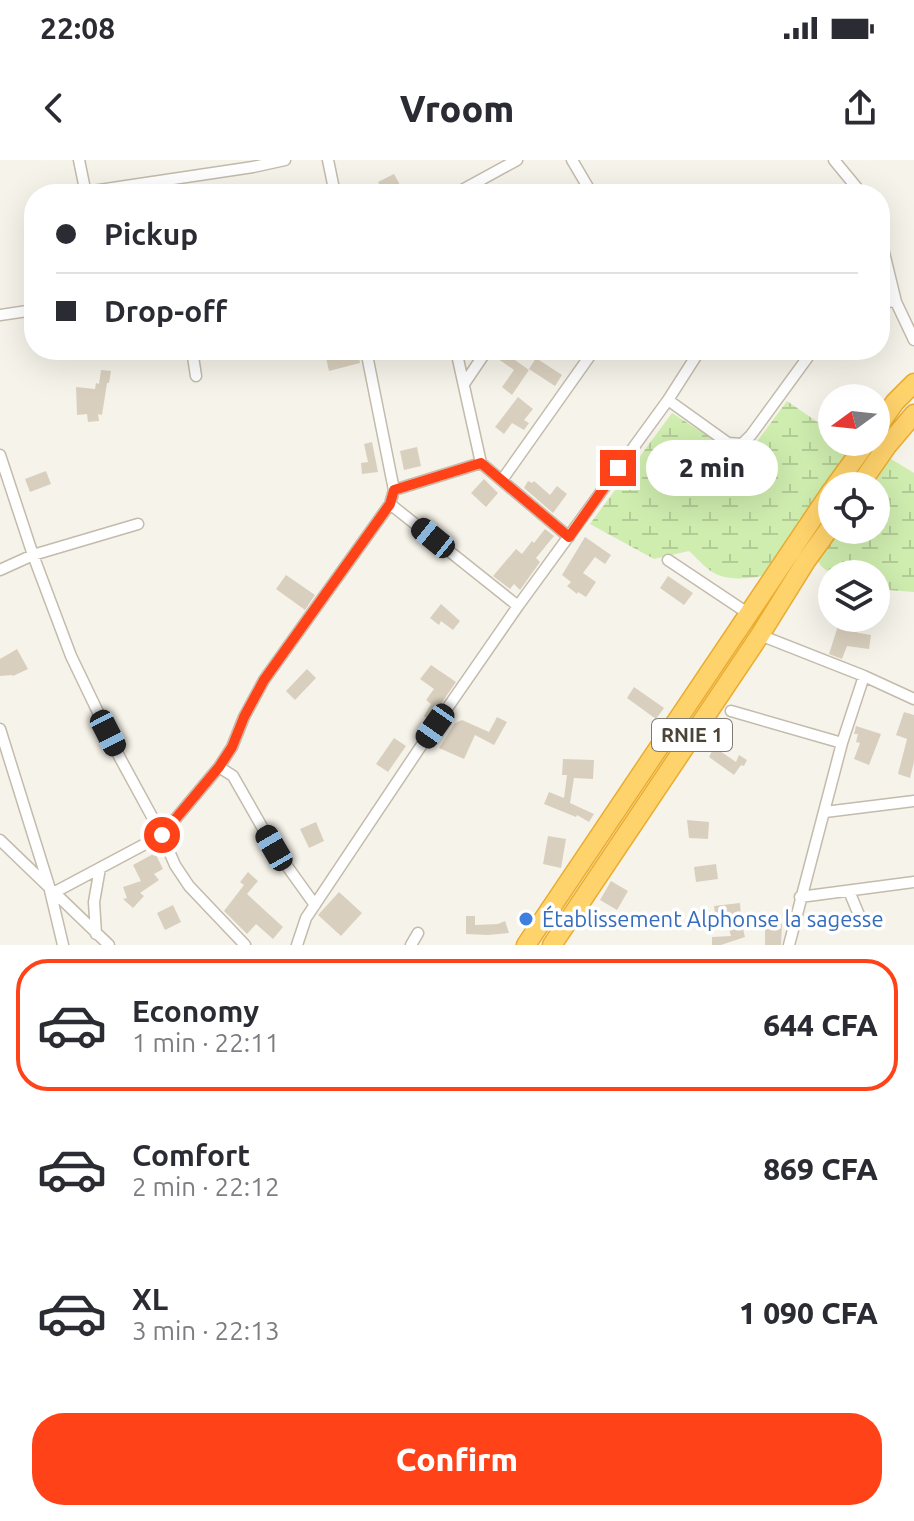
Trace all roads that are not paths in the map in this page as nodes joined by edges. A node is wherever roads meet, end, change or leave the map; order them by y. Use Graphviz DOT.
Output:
graph roads {
  1 [pos="79,160"];
  2 [pos="285,160"];
  3 [pos="328,160"];
  4 [pos="517,160"];
  5 [pos="572,160"];
  6 [pos="834,160"];
  7 [pos="84,184"];
  8 [pos="144,184"];
  9 [pos="333,184"];
  10 [pos="473,184"];
  11 [pos="586,184"];
  12 [pos="854,184"];
  13 [pos="890,277"];
  14 [pos="890,302"];
  15 [pos="896,302"];
  16 [pos="24,311"];
  17 [pos="0,315"];
  18 [pos="914,340"];
  19 [pos="194,360"];
  20 [pos="368,360"];
  21 [pos="458,360"];
  22 [pos="480,360"];
  23 [pos="587,360"];
  24 [pos="694,360"];
  25 [pos="806,360"];
  26 [pos="196,376"];
  27 [pos="914,383"];
  28 [pos="464,384"];
  29 [pos="668,400"];
  30 [pos="890,409"];
  31 [pos="914,414"];
  32 [pos="0,455"];
  33 [pos="481,463"];
  34 [pos="869,472"];
  35 [pos="502,480"];
  36 [pos="394,490"];
  37 [pos="390,504"];
  38 [pos="818,512"];
  39 [pos="138,524"];
  40 [pos="569,537"];
  41 [pos="819,544"];
  42 [pos="33,555"];
  43 [pos="668,560"];
  44 [pos="0,570"];
  45 [pos="518,606"];
  46 [pos="749,614"];
  47 [pos="760,635"];
  48 [pos="864,676"];
  49 [pos="914,699"];
  50 [pos="731,711"];
  51 [pos="0,729"];
  52 [pos="842,743"];
  53 [pos="219,767"];
  54 [pos="914,801"];
  55 [pos="825,812"];
  56 [pos="162,835"];
  57 [pos="0,840"];
  58 [pos="100,868"];
  59 [pos="914,882"];
  60 [pos="52,889"];
  61 [pos="849,891"];
  62 [pos="800,897"];
  63 [pos="315,905"];
  64 [pos="859,915"];
  65 [pos="418,933"];
  66 [pos="96,934"];
  67 [pos="63,945"];
  68 [pos="109,945"];
  69 [pos="245,945"];
  70 [pos="297,945"];
  71 [pos="411,945"];
  72 [pos="526,945"];
  73 [pos="552,945"];
  74 [pos="789,945"];
  1 -- 7 [label="street"];
  2 -- 8 [label="street"];
  3 -- 9 [label="street"];
  4 -- 10 [label="street"];
  5 -- 11 [label="street"];
  6 -- 12 [label="street"];
  13 -- 15 [label="street"];
  14 -- 15 [label="street"];
  15 -- 18 [label="street"];
  16 -- 17 [label="street"];
  19 -- 26 [label="street"];
  20 -- 36 [label="street"];
  21 -- 28 [label="street"];
  22 -- 28 [label="street"];
  23 -- 35 [label="street"];
  24 -- 29 [label="street"];
  25 -- 29 [label="street"];
  27 -- 30 [label="highway"];
  28 -- 33 [label="street"];
  29 -- 40 [label="street"];
  31 -- 34 [label="highway"];
  32 -- 42 [label="street"];
  33 -- 35 [label="street"];
  33 -- 36 [label="street"];
  35 -- 40 [label="street"];
  36 -- 37 [label="street"];
  37 -- 45 [label="street"];
  37 -- 53 [label="street"];
  38 -- 46 [label="highway, RNIE 1"];
  39 -- 42 [label="street"];
  40 -- 45 [label="street"];
  41 -- 47 [label="highway, RNIE 1"];
  42 -- 44 [label="street"];
  42 -- 56 [label="street"];
  43 -- 46 [label="street"];
  45 -- 63 [label="street"];
  46 -- 72 [label="highway, RNIE 1"];
  47 -- 48 [label="street"];
  47 -- 73 [label="highway, RNIE 1"];
  48 -- 49 [label="street"];
  48 -- 52 [label="street"];
  50 -- 52 [label="street"];
  51 -- 60 [label="street"];
  52 -- 55 [label="street"];
  53 -- 56 [label="street"];
  53 -- 63 [label="street"];
  54 -- 55 [label="street"];
  55 -- 62 [label="street"];
  56 -- 58 [label="street"];
  56 -- 69 [label="street"];
  57 -- 60 [label="street"];
  58 -- 60 [label="street"];
  58 -- 66 [label="street"];
  59 -- 61 [label="street"];
  60 -- 66 [label="street"];
  60 -- 67 [label="street"];
  61 -- 62 [label="street"];
  61 -- 64 [label="street"];
  62 -- 74 [label="street"];
  63 -- 70 [label="street"];
  65 -- 71 [label="street"];
  66 -- 68 [label="street"];
}
